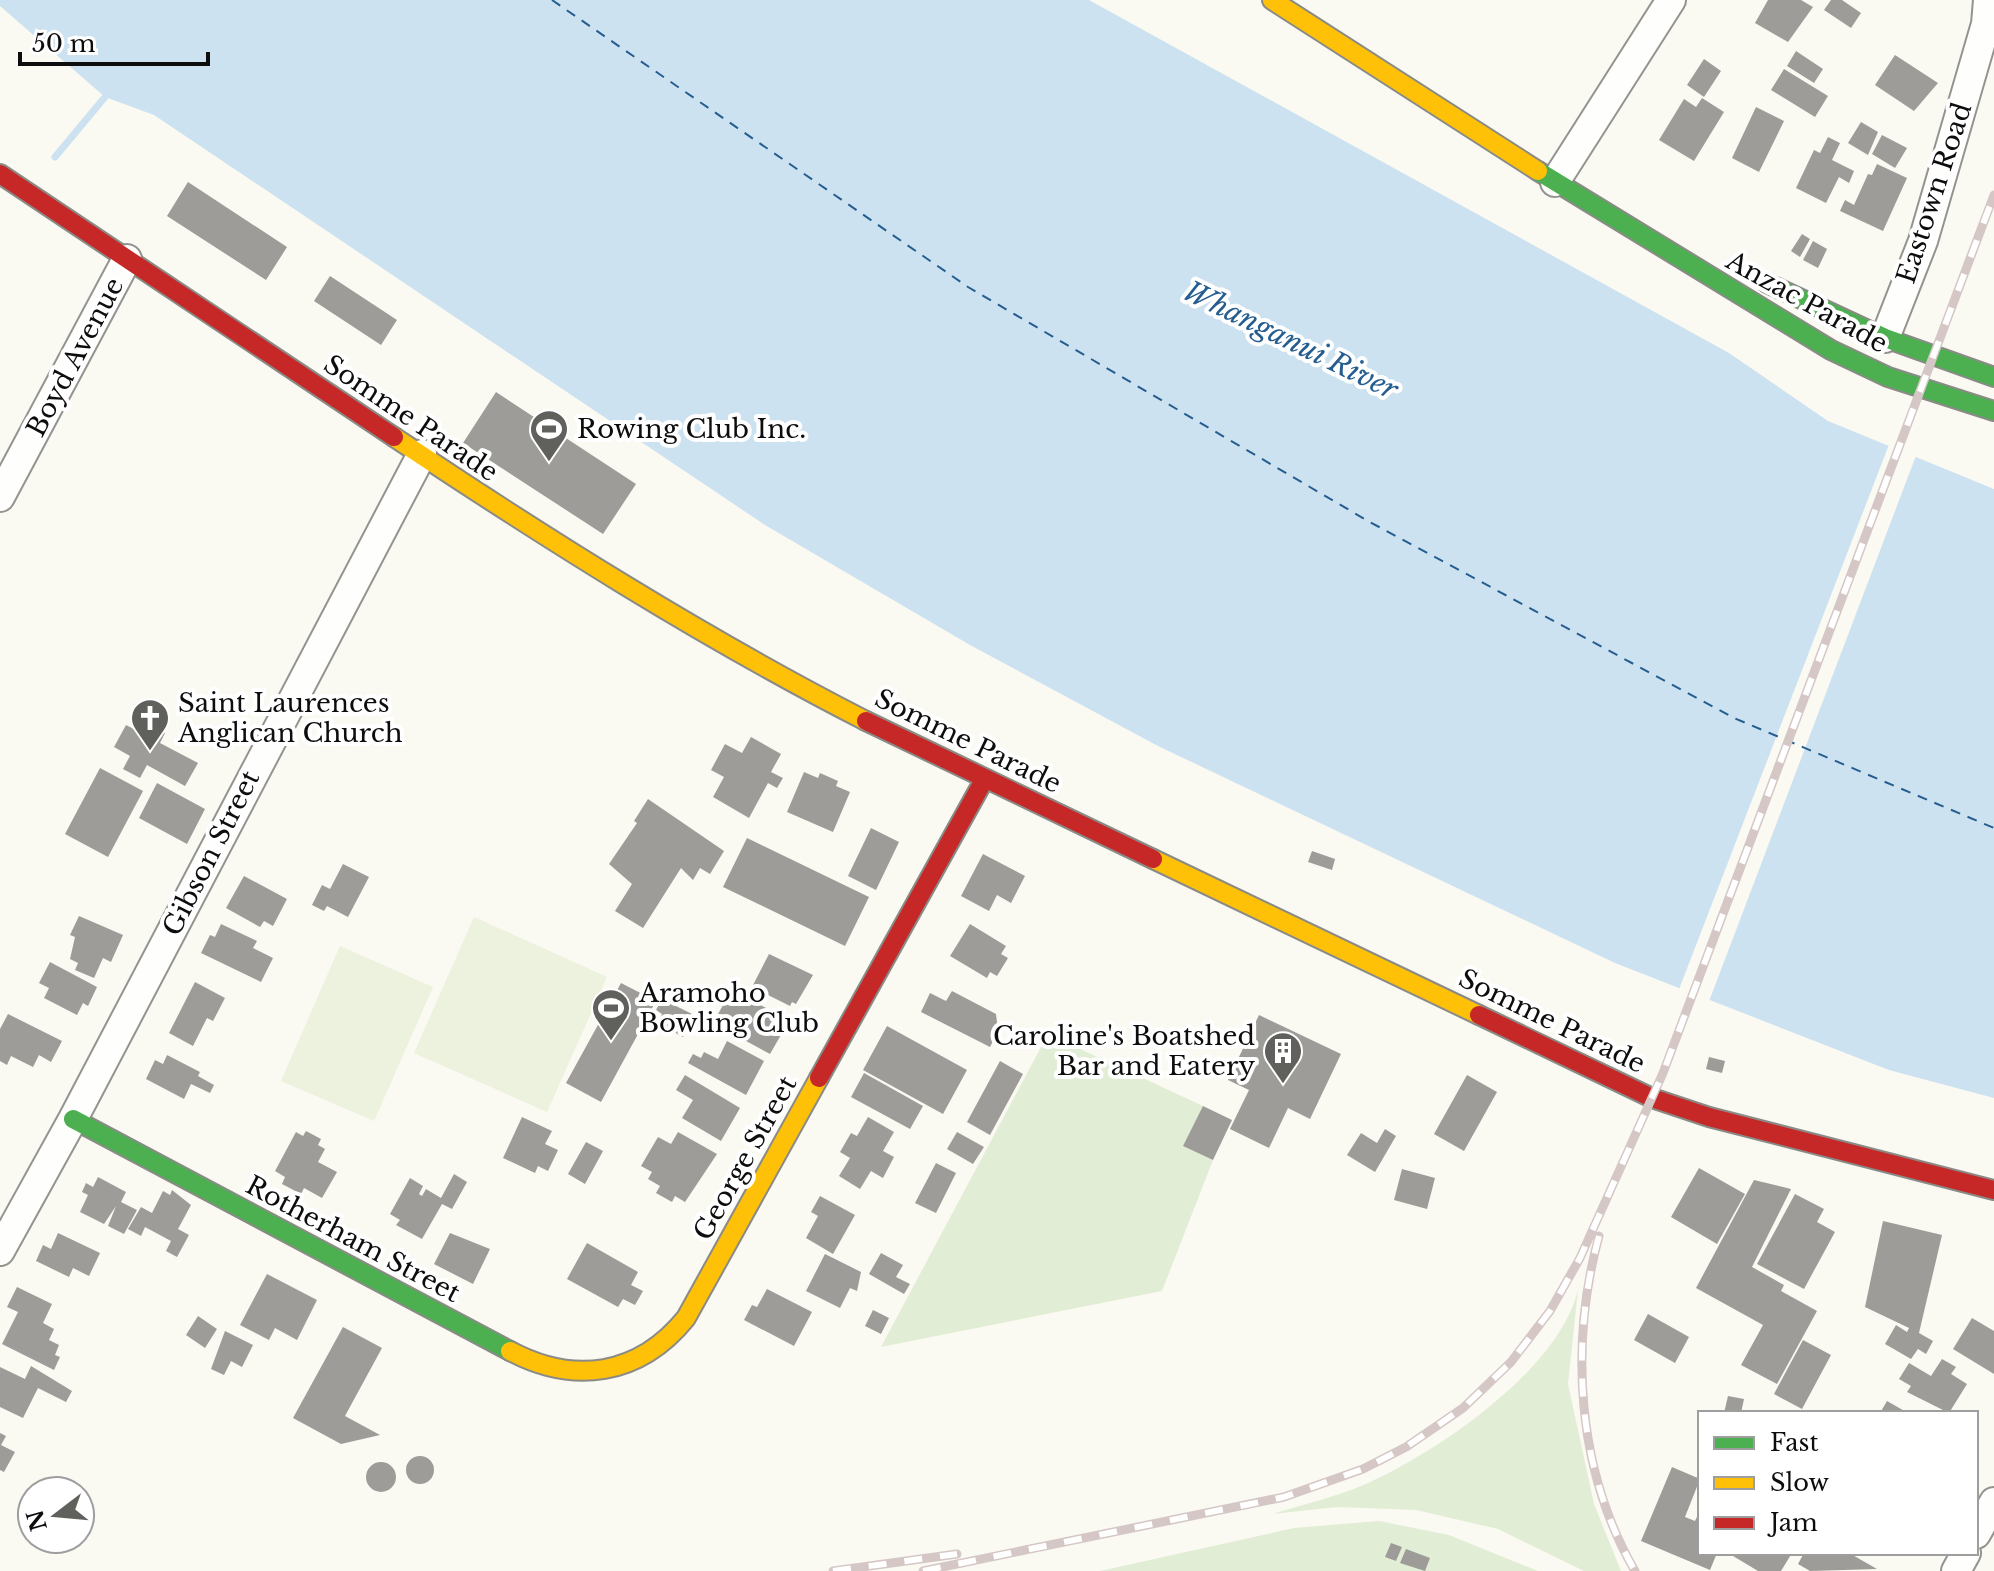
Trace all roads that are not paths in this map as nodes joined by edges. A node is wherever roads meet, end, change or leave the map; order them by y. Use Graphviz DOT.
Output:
graph roads {
  1 [pos="1272,0"];
  2 [pos="1671,0"];
  3 [pos="1988,0"];
  4 [pos="0,174"];
  5 [pos="1555,182"];
  6 [pos="1608,211"];
  7 [pos="127,259"];
  8 [pos="1728,265"];
  9 [pos="1756,278"];
  10 [pos="1885,338"];
  11 [pos="1994,377"];
  12 [pos="1994,411"];
  13 [pos="422,454"];
  14 [pos="0,497"];
  15 [pos="984,780"];
  16 [pos="73,1119"];
  17 [pos="1994,1190"];
  18 [pos="0,1251"];
  19 [pos="619,1365"];
  20 [pos="1994,1502"];
  21 [pos="1978,1530"];
  1 -- 5 [label="main road, Anzac Parade"];
  2 -- 5 [label="street"];
  3 -- 10 [label="street, Eastown Road"];
  4 -- 7 [label="main road, Somme Parade"];
  5 -- 6 [label="main road, Anzac Parade"];
  6 -- 8 [label="main road, Anzac Parade"];
  6 -- 12 [label="main road, Anzac Parade"];
  7 -- 13 [label="main road, Somme Parade"];
  7 -- 14 [label="street, Boyd Avenue"];
  9 -- 10 [label="main road, Anzac Parade"];
  10 -- 11 [label="main road, Anzac Parade"];
  13 -- 15 [label="main road, Somme Parade"];
  13 -- 16 [label="street, Gibson Street"];
  15 -- 17 [label="main road, Somme Parade"];
  15 -- 19 [label="main road, George Street"];
  16 -- 18 [label="street, Gibson Street"];
  16 -- 19 [label="main road, Rotherham Street"];
  20 -- 21 [label="street"];
}
